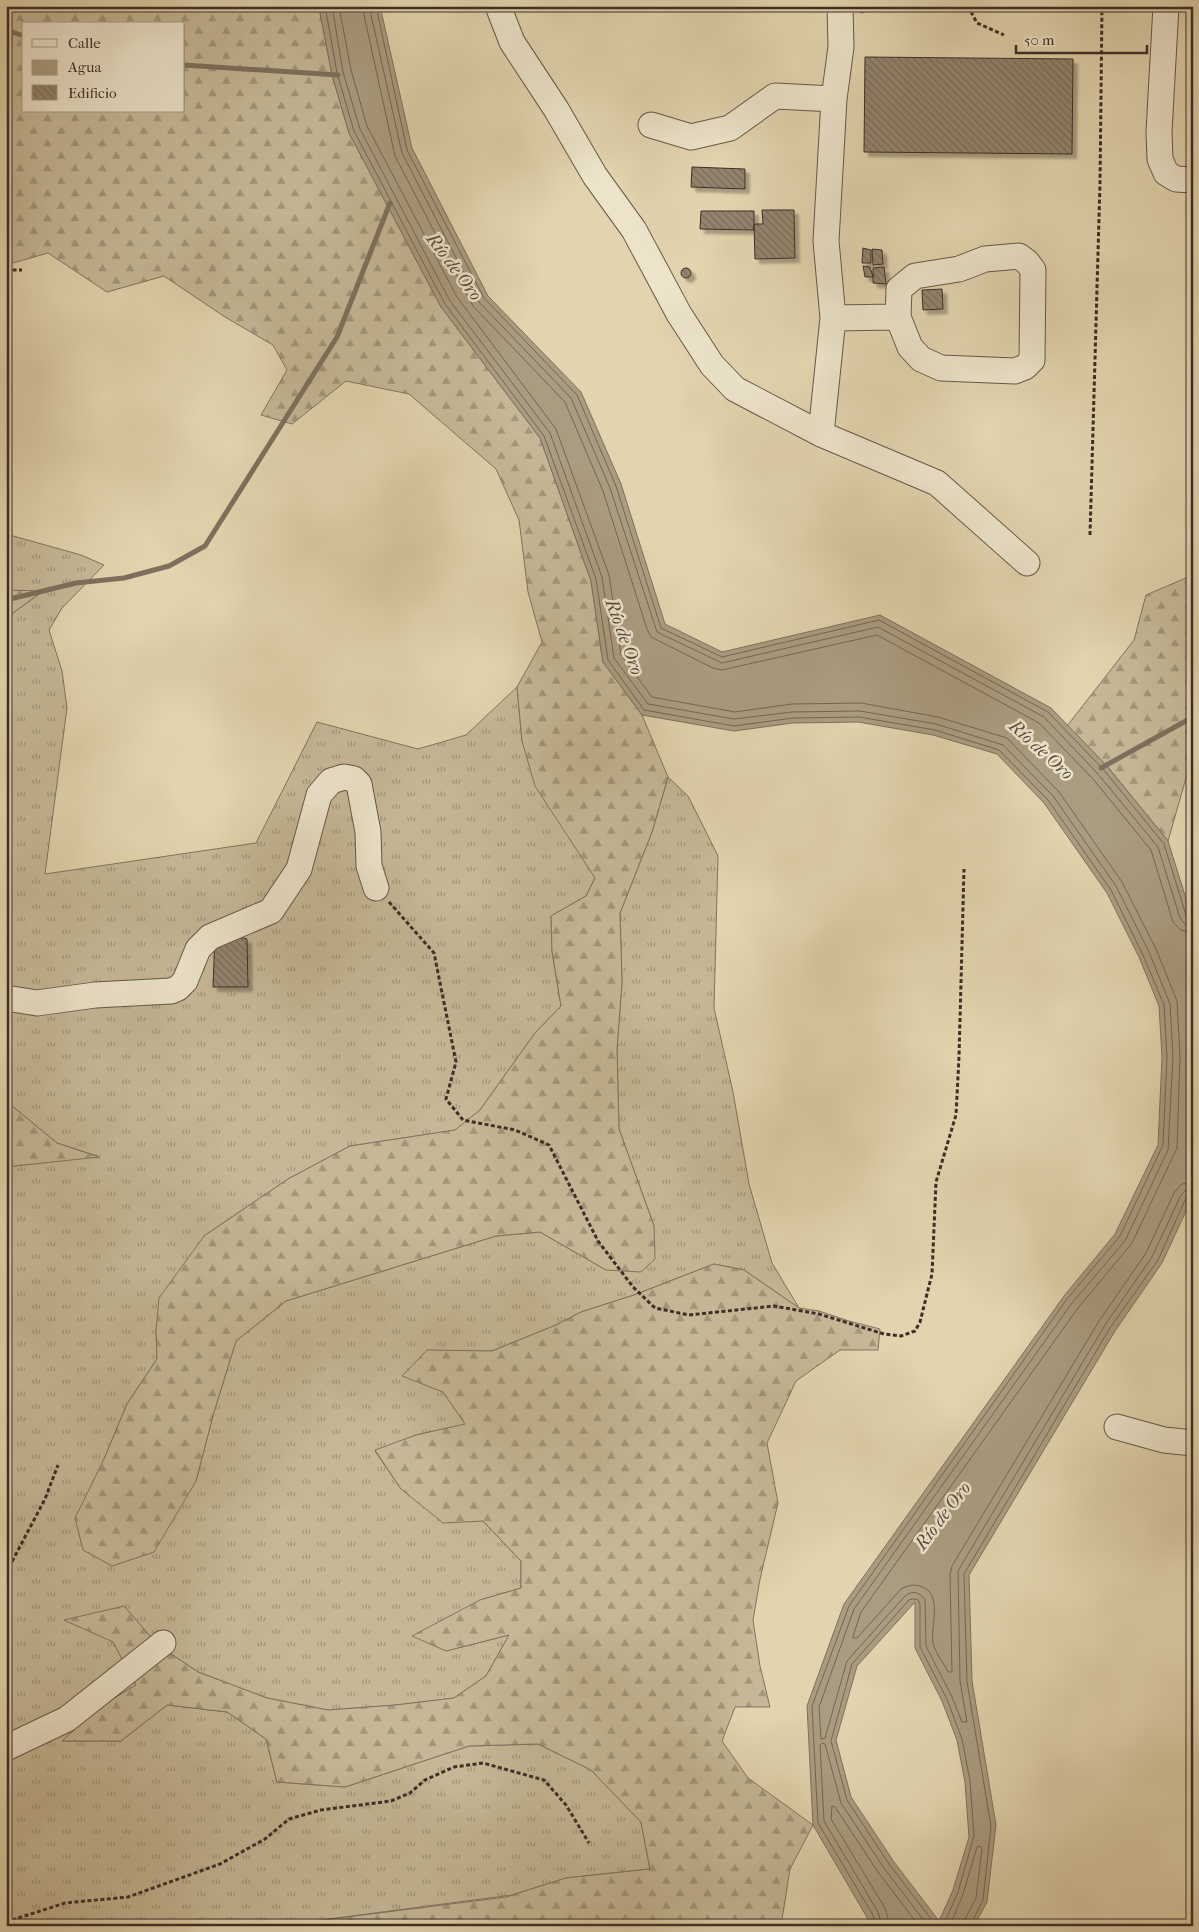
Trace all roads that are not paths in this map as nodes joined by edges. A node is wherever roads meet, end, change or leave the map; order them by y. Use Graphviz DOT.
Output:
graph roads {
  1 [pos="498,6"];
  2 [pos="840,6"];
  3 [pos="1166,6"];
  4 [pos="834,99"];
  5 [pos="651,125"];
  6 [pos="1193,180"];
  7 [pos="898,317"];
  8 [pos="833,318"];
  9 [pos="821,434"];
  10 [pos="1027,563"];
  11 [pos="376,888"];
  12 [pos="6,998"];
  13 [pos="1117,1427"];
  14 [pos="1193,1443"];
  15 [pos="163,1643"];
  16 [pos="6,1748"];
  1 -- 9 [label="lane"];
  2 -- 4 [label="lane"];
  3 -- 6 [label="lane"];
  4 -- 5 [label="lane"];
  4 -- 8 [label="lane"];
  7 -- 7 [label="lane"];
  7 -- 8 [label="lane"];
  8 -- 9 [label="lane"];
  9 -- 10 [label="lane"];
  11 -- 12 [label="lane"];
  13 -- 14 [label="lane"];
  15 -- 16 [label="lane"];
}
